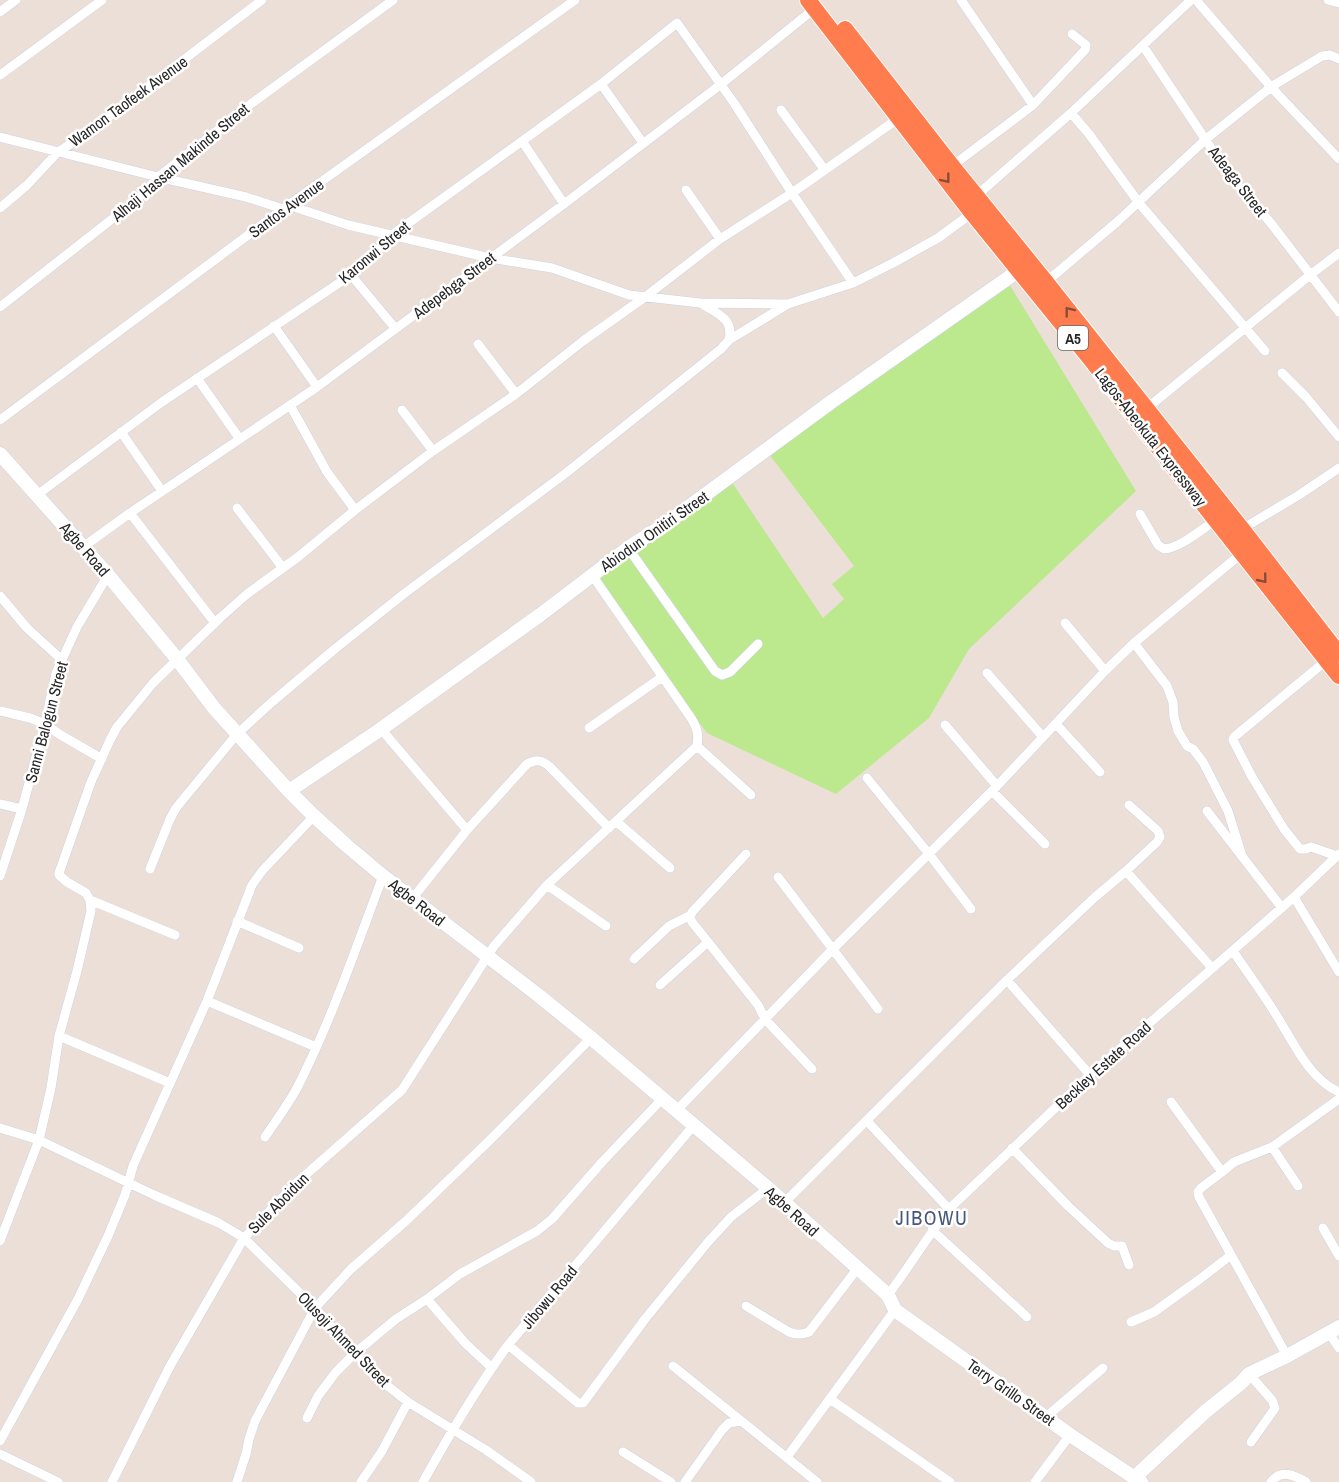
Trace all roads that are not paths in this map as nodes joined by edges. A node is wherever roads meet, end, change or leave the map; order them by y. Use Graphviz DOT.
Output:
graph roads {
  1 [pos="16,0"];
  2 [pos="102,0"];
  3 [pos="262,0"];
  4 [pos="393,0"];
  5 [pos="575,0"];
  6 [pos="961,0"];
  7 [pos="1191,0"];
  8 [pos="1196,0"];
  9 [pos="1328,0"];
  10 [pos="815,3"];
  11 [pos="1339,3"];
  12 [pos="0,12"];
  13 [pos="1072,34"];
  14 [pos="1143,46"];
  15 [pos="1339,59"];
  16 [pos="0,75"];
  17 [pos="601,84"];
  18 [pos="720,85"];
  19 [pos="1271,87"];
  20 [pos="1033,105"];
  21 [pos="781,110"];
  22 [pos="1071,113"];
  23 [pos="898,118"];
  24 [pos="0,137"];
  25 [pos="1206,139"];
  26 [pos="522,141"];
  27 [pos="643,143"];
  28 [pos="58,152"];
  29 [pos="1339,159"];
  30 [pos="952,166"];
  31 [pos="824,169"];
  32 [pos="158,177"];
  33 [pos="686,190"];
  34 [pos="792,193"];
  35 [pos="976,196"];
  36 [pos="1139,203"];
  37 [pos="564,204"];
  38 [pos="286,207"];
  39 [pos="0,208"];
  40 [pos="972,213"];
  41 [pos="392,235"];
  42 [pos="720,239"];
  43 [pos="1339,253"];
  44 [pos="490,258"];
  45 [pos="1018,271"];
  46 [pos="351,275"];
  47 [pos="1310,275"];
  48 [pos="1046,282"];
  49 [pos="853,283"];
  50 [pos="645,297"];
  51 [pos="700,303"];
  52 [pos="789,304"];
  53 [pos="0,307"];
  54 [pos="1339,312"];
  55 [pos="274,326"];
  56 [pos="1246,327"];
  57 [pos="396,328"];
  58 [pos="729,340"];
  59 [pos="478,344"];
  60 [pos="1264,351"];
  61 [pos="1282,373"];
  62 [pos="197,378"];
  63 [pos="316,387"];
  64 [pos="516,394"];
  65 [pos="290,405"];
  66 [pos="1146,409"];
  67 [pos="402,410"];
  68 [pos="0,420"];
  69 [pos="121,432"];
  70 [pos="1339,437"];
  71 [pos="239,438"];
  72 [pos="433,451"];
  73 [pos="0,454"];
  74 [pos="1339,468"];
  75 [pos="162,491"];
  76 [pos="37,495"];
  77 [pos="237,508"];
  78 [pos="355,510"];
  79 [pos="130,513"];
  80 [pos="1140,514"];
  81 [pos="1216,520"];
  82 [pos="1242,529"];
  83 [pos="83,547"];
  84 [pos="628,548"];
  85 [pos="1242,553"];
  86 [pos="283,568"];
  87 [pos="592,575"];
  88 [pos="108,576"];
  89 [pos="0,596"];
  90 [pos="215,623"];
  91 [pos="1065,623"];
  92 [pos="758,644"];
  93 [pos="1134,644"];
  94 [pos="1333,657"];
  95 [pos="177,659"];
  96 [pos="62,660"];
  97 [pos="1105,671"];
  98 [pos="987,673"];
  99 [pos="1339,676"];
  100 [pos="662,677"];
  101 [pos="0,711"];
  102 [pos="45,724"];
  103 [pos="1056,724"];
  104 [pos="945,725"];
  105 [pos="589,728"];
  106 [pos="381,729"];
  107 [pos="237,734"];
  108 [pos="1043,737"];
  109 [pos="697,746"];
  110 [pos="102,759"];
  111 [pos="1100,772"];
  112 [pos="867,778"];
  113 [pos="994,789"];
  114 [pos="289,791"];
  115 [pos="751,795"];
  116 [pos="0,804"];
  117 [pos="1129,805"];
  118 [pos="22,809"];
  119 [pos="1207,811"];
  120 [pos="314,816"];
  121 [pos="613,825"];
  122 [pos="467,830"];
  123 [pos="1045,844"];
  124 [pos="746,854"];
  125 [pos="929,854"];
  126 [pos="1338,855"];
  127 [pos="1242,856"];
  128 [pos="670,868"];
  129 [pos="150,869"];
  130 [pos="1126,871"];
  131 [pos="0,876"];
  132 [pos="383,876"];
  133 [pos="778,877"];
  134 [pos="547,885"];
  135 [pos="1294,897"];
  136 [pos="412,899"];
  137 [pos="90,900"];
  138 [pos="1282,908"];
  139 [pos="970,909"];
  140 [pos="691,915"];
  141 [pos="237,921"];
  142 [pos="606,926"];
  143 [pos="175,935"];
  144 [pos="708,942"];
  145 [pos="299,948"];
  146 [pos="833,949"];
  147 [pos="1233,951"];
  148 [pos="487,956"];
  149 [pos="634,959"];
  150 [pos="1212,968"];
  151 [pos="1339,972"];
  152 [pos="1007,980"];
  153 [pos="660,985"];
  154 [pos="207,1000"];
  155 [pos="878,1009"];
  156 [pos="765,1019"];
  157 [pos="59,1036"];
  158 [pos="591,1038"];
  159 [pos="316,1047"];
  160 [pos="812,1069"];
  161 [pos="1090,1075"];
  162 [pos="170,1083"];
  163 [pos="1339,1092"];
  164 [pos="662,1099"];
  165 [pos="1339,1099"];
  166 [pos="1171,1102"];
  167 [pos="676,1111"];
  168 [pos="867,1121"];
  169 [pos="694,1125"];
  170 [pos="0,1128"];
  171 [pos="265,1137"];
  172 [pos="39,1140"];
  173 [pos="1272,1147"];
  174 [pos="1012,1148"];
  175 [pos="1222,1172"];
  176 [pos="128,1183"];
  177 [pos="1298,1186"];
  178 [pos="768,1188"];
  179 [pos="784,1203"];
  180 [pos="949,1209"];
  181 [pos="1323,1228"];
  182 [pos="932,1230"];
  183 [pos="244,1238"];
  184 [pos="0,1241"];
  185 [pos="1231,1255"];
  186 [pos="1339,1256"];
  187 [pos="1129,1265"];
  188 [pos="857,1269"];
  189 [pos="888,1295"];
  190 [pos="427,1299"];
  191 [pos="746,1306"];
  192 [pos="315,1308"];
  193 [pos="895,1310"];
  194 [pos="1027,1317"];
  195 [pos="1131,1322"];
  196 [pos="1334,1330"];
  197 [pos="508,1345"];
  198 [pos="1339,1348"];
  199 [pos="355,1353"];
  200 [pos="1287,1356"];
  201 [pos="673,1366"];
  202 [pos="492,1368"];
  203 [pos="1103,1368"];
  204 [pos="1249,1374"];
  205 [pos="830,1399"];
  206 [pos="408,1402"];
  207 [pos="1046,1417"];
  208 [pos="307,1418"];
  209 [pos="741,1421"];
  210 [pos="452,1429"];
  211 [pos="1070,1435"];
  212 [pos="0,1441"];
  213 [pos="1251,1442"];
  214 [pos="623,1452"];
  215 [pos="0,1454"];
  216 [pos="787,1457"];
  217 [pos="1138,1480"];
  218 [pos="58,1482"];
  219 [pos="112,1482"];
  220 [pos="237,1482"];
  221 [pos="361,1482"];
  222 [pos="423,1482"];
  223 [pos="531,1482"];
  224 [pos="670,1482"];
  225 [pos="685,1482"];
  226 [pos="817,1482"];
  227 [pos="950,1482"];
  228 [pos="1035,1482"];
  229 [pos="1271,1482"];
  230 [pos="1306,1482"];
  1 -- 12 [label="street"];
  2 -- 16 [label="street"];
  3 -- 28 [label="street, Wamon Taofeek Avenue"];
  4 -- 32 [label="street, Alhaji Hassan Makinde Street"];
  5 -- 38 [label="street, Santos Avenue"];
  6 -- 20 [label="street"];
  7 -- 14 [label="street"];
  8 -- 19 [label="street"];
  9 -- 11 [label="street"];
  10 -- 18 [label="street, Adepebga Street"];
  10 -- 23 [label="highway, Lagos-Abeokuta Expressway / A5"];
  10 -- 30 [label="highway, Lagos-Abeokuta Expressway / A5"];
  13 -- 20 [label="street"];
  14 -- 22 [label="street"];
  14 -- 25 [label="street, Adeaga Street"];
  15 -- 19 [label="street"];
  17 -- 18 [label="street, Karonwi Street"];
  17 -- 26 [label="street, Karonwi Street"];
  17 -- 27 [label="street"];
  18 -- 27 [label="street, Adepebga Street"];
  18 -- 34 [label="street"];
  19 -- 25 [label="street"];
  19 -- 29 [label="street"];
  20 -- 30 [label="street"];
  21 -- 31 [label="street"];
  22 -- 35 [label="street"];
  22 -- 36 [label="street"];
  23 -- 31 [label="street"];
  23 -- 40 [label="highway, Lagos-Abeokuta Expressway / A5, one-way"];
  24 -- 28 [label="street"];
  25 -- 36 [label="street"];
  25 -- 47 [label="street, Adeaga Street"];
  26 -- 37 [label="street"];
  26 -- 41 [label="street, Karonwi Street"];
  27 -- 37 [label="street, Adepebga Street"];
  28 -- 32 [label="street"];
  28 -- 39 [label="street, Wamon Taofeek Avenue"];
  30 -- 35 [label="highway, Lagos-Abeokuta Expressway / A5"];
  31 -- 34 [label="street"];
  32 -- 38 [label="street"];
  32 -- 53 [label="street, Alhaji Hassan Makinde Street"];
  33 -- 42 [label="street"];
  34 -- 42 [label="street"];
  34 -- 49 [label="street"];
  35 -- 48 [label="highway, Lagos-Abeokuta Expressway / A5"];
  36 -- 48 [label="street"];
  36 -- 56 [label="street"];
  37 -- 44 [label="street, Adepebga Street"];
  38 -- 41 [label="street"];
  38 -- 68 [label="street, Santos Avenue"];
  40 -- 45 [label="highway, Lagos-Abeokuta Expressway / A5"];
  40 -- 49 [label="street"];
  41 -- 44 [label="street"];
  41 -- 46 [label="street, Karonwi Street"];
  42 -- 50 [label="street"];
  43 -- 47 [label="street"];
  44 -- 50 [label="street"];
  44 -- 57 [label="street, Adepebga Street"];
  45 -- 81 [label="highway, Lagos-Abeokuta Expressway / A5"];
  45 -- 84 [label="street, Abiodun Onitiri Street"];
  46 -- 55 [label="street, Karonwi Street"];
  46 -- 57 [label="street"];
  47 -- 54 [label="street, Adeaga Street"];
  47 -- 56 [label="street"];
  66 -- 48 [label="highway, Lagos-Abeokuta Expressway / A5, one-way"];
  49 -- 52 [label="street"];
  50 -- 51 [label="street"];
  50 -- 64 [label="street"];
  51 -- 52 [label="street"];
  51 -- 58 [label="street"];
  52 -- 58 [label="street"];
  55 -- 62 [label="street, Karonwi Street"];
  55 -- 63 [label="street"];
  56 -- 60 [label="street"];
  56 -- 66 [label="street"];
  57 -- 63 [label="street, Adepebga Street"];
  58 -- 107 [label="street"];
  59 -- 64 [label="street"];
  61 -- 70 [label="street"];
  62 -- 69 [label="street, Karonwi Street"];
  62 -- 71 [label="street"];
  63 -- 65 [label="street, Adepebga Street"];
  64 -- 72 [label="street"];
  65 -- 71 [label="street, Adepebga Street"];
  65 -- 78 [label="street"];
  66 -- 82 [label="highway, Lagos-Abeokuta Expressway / A5"];
  67 -- 72 [label="street"];
  69 -- 75 [label="street"];
  69 -- 76 [label="street, Karonwi Street"];
  71 -- 75 [label="street, Adepebga Street"];
  72 -- 78 [label="street"];
  73 -- 76 [label="street, Agbe Road"];
  74 -- 82 [label="street"];
  75 -- 79 [label="street, Adepebga Street"];
  76 -- 83 [label="street, Agbe Road"];
  77 -- 86 [label="street"];
  78 -- 86 [label="street"];
  79 -- 83 [label="street, Adepebga Street"];
  79 -- 90 [label="street"];
  80 -- 81 [label="street"];
  81 -- 85 [label="highway, Lagos-Abeokuta Expressway / A5"];
  82 -- 94 [label="highway, Lagos-Abeokuta Expressway / A5"];
  83 -- 88 [label="street, Agbe Road"];
  84 -- 87 [label="street, Abiodun Onitiri Street"];
  84 -- 92 [label="street"];
  85 -- 93 [label="street"];
  85 -- 94 [label="highway, Lagos-Abeokuta Expressway / A5, one-way"];
  86 -- 90 [label="street"];
  87 -- 100 [label="street"];
  87 -- 106 [label="street, Abiodun Onitiri Street"];
  88 -- 95 [label="street, Agbe Road"];
  88 -- 96 [label="street, Sanni Balogun Street"];
  89 -- 96 [label="street"];
  90 -- 95 [label="street"];
  91 -- 97 [label="street"];
  93 -- 97 [label="street"];
  93 -- 127 [label="street"];
  94 -- 99 [label="highway, Lagos-Abeokuta Expressway / A5"];
  94 -- 126 [label="street"];
  95 -- 107 [label="street, Agbe Road"];
  95 -- 110 [label="street"];
  96 -- 102 [label="street, Sanni Balogun Street"];
  97 -- 103 [label="street"];
  98 -- 108 [label="street"];
  100 -- 105 [label="street"];
  100 -- 109 [label="street"];
  101 -- 102 [label="street"];
  102 -- 110 [label="street"];
  102 -- 118 [label="street, Sanni Balogun Street"];
  103 -- 108 [label="street"];
  103 -- 111 [label="street"];
  104 -- 113 [label="street"];
  106 -- 114 [label="street, Abiodun Onitiri Street"];
  106 -- 122 [label="street"];
  107 -- 114 [label="street, Agbe Road"];
  107 -- 129 [label="street"];
  108 -- 113 [label="street"];
  109 -- 115 [label="street"];
  109 -- 121 [label="street, Sule Aboidun"];
  110 -- 137 [label="street"];
  112 -- 125 [label="street"];
  113 -- 123 [label="street"];
  113 -- 125 [label="street"];
  114 -- 120 [label="street, Agbe Road"];
  116 -- 118 [label="street"];
  117 -- 130 [label="street"];
  118 -- 131 [label="street, Sanni Balogun Street"];
  119 -- 127 [label="street"];
  120 -- 132 [label="street, Agbe Road"];
  120 -- 141 [label="street"];
  121 -- 122 [label="street"];
  121 -- 128 [label="street"];
  121 -- 134 [label="street, Sule Aboidun"];
  122 -- 136 [label="street"];
  124 -- 140 [label="street"];
  125 -- 139 [label="street"];
  125 -- 146 [label="street"];
  126 -- 135 [label="street, Beckley Estate Road"];
  127 -- 138 [label="street"];
  130 -- 150 [label="street"];
  130 -- 152 [label="street"];
  132 -- 136 [label="street, Agbe Road"];
  132 -- 159 [label="street"];
  133 -- 146 [label="street"];
  134 -- 142 [label="street"];
  134 -- 148 [label="street, Sule Aboidun"];
  135 -- 138 [label="street, Beckley Estate Road"];
  135 -- 151 [label="street"];
  136 -- 148 [label="street, Agbe Road"];
  137 -- 143 [label="street"];
  137 -- 157 [label="street"];
  138 -- 147 [label="street, Beckley Estate Road"];
  140 -- 144 [label="street"];
  140 -- 149 [label="street"];
  141 -- 145 [label="street"];
  141 -- 154 [label="street"];
  144 -- 153 [label="street"];
  144 -- 156 [label="street"];
  146 -- 155 [label="street"];
  146 -- 156 [label="street"];
  147 -- 150 [label="street, Beckley Estate Road"];
  147 -- 163 [label="street"];
  148 -- 158 [label="street, Agbe Road"];
  148 -- 183 [label="street, Sule Aboidun"];
  150 -- 161 [label="street, Beckley Estate Road"];
  152 -- 161 [label="street"];
  152 -- 168 [label="street"];
  154 -- 159 [label="street"];
  154 -- 162 [label="street"];
  156 -- 160 [label="street"];
  156 -- 167 [label="street"];
  157 -- 162 [label="street"];
  157 -- 172 [label="street"];
  158 -- 164 [label="street, Agbe Road"];
  158 -- 192 [label="street"];
  159 -- 171 [label="street"];
  161 -- 174 [label="street, Beckley Estate Road"];
  162 -- 176 [label="street"];
  164 -- 167 [label="street, Agbe Road"];
  164 -- 190 [label="street"];
  165 -- 173 [label="street"];
  166 -- 175 [label="street"];
  167 -- 169 [label="street, Agbe Road"];
  168 -- 179 [label="street"];
  168 -- 180 [label="street"];
  169 -- 178 [label="street, Agbe Road"];
  169 -- 197 [label="street, Jibowu Road"];
  170 -- 172 [label="street, Olusoji Ahmed Street"];
  172 -- 176 [label="street, Olusoji Ahmed Street"];
  172 -- 184 [label="street"];
  173 -- 175 [label="street"];
  173 -- 177 [label="street"];
  174 -- 180 [label="street, Beckley Estate Road"];
  174 -- 187 [label="street"];
  175 -- 185 [label="street"];
  176 -- 183 [label="street, Olusoji Ahmed Street"];
  176 -- 212 [label="street"];
  178 -- 179 [label="street, Agbe Road"];
  178 -- 197 [label="street"];
  179 -- 188 [label="street, Agbe Road"];
  180 -- 182 [label="street, Beckley Estate Road"];
  181 -- 186 [label="street"];
  182 -- 189 [label="street, Beckley Estate Road"];
  182 -- 194 [label="street"];
  183 -- 192 [label="street, Olusoji Ahmed Street"];
  183 -- 219 [label="street, Sule Aboidun"];
  185 -- 195 [label="street"];
  185 -- 200 [label="street"];
  188 -- 189 [label="street, Agbe Road"];
  188 -- 191 [label="street"];
  189 -- 193 [label="street, Terry Grillo Street"];
  190 -- 199 [label="street"];
  190 -- 202 [label="street"];
  192 -- 199 [label="street, Olusoji Ahmed Street"];
  192 -- 220 [label="street"];
  193 -- 205 [label="street"];
  193 -- 207 [label="street, Terry Grillo Street"];
  196 -- 198 [label="street"];
  196 -- 200 [label="street"];
  197 -- 202 [label="street, Jibowu Road"];
  199 -- 206 [label="street, Olusoji Ahmed Street"];
  199 -- 208 [label="street"];
  200 -- 204 [label="street"];
  201 -- 209 [label="street"];
  202 -- 210 [label="street, Jibowu Road"];
  203 -- 207 [label="street"];
  204 -- 213 [label="street"];
  204 -- 217 [label="street"];
  205 -- 216 [label="street"];
  205 -- 227 [label="street"];
  206 -- 210 [label="street, Olusoji Ahmed Street"];
  206 -- 221 [label="street"];
  207 -- 211 [label="street, Terry Grillo Street"];
  209 -- 216 [label="street"];
  209 -- 225 [label="street"];
  210 -- 222 [label="street, Jibowu Road"];
  210 -- 223 [label="street, Olusoji Ahmed Street"];
  211 -- 217 [label="street, Terry Grillo Street"];
  211 -- 228 [label="street"];
  214 -- 224 [label="street"];
  215 -- 218 [label="street"];
  216 -- 226 [label="street"];
  229 -- 230 [label="street"];
}
